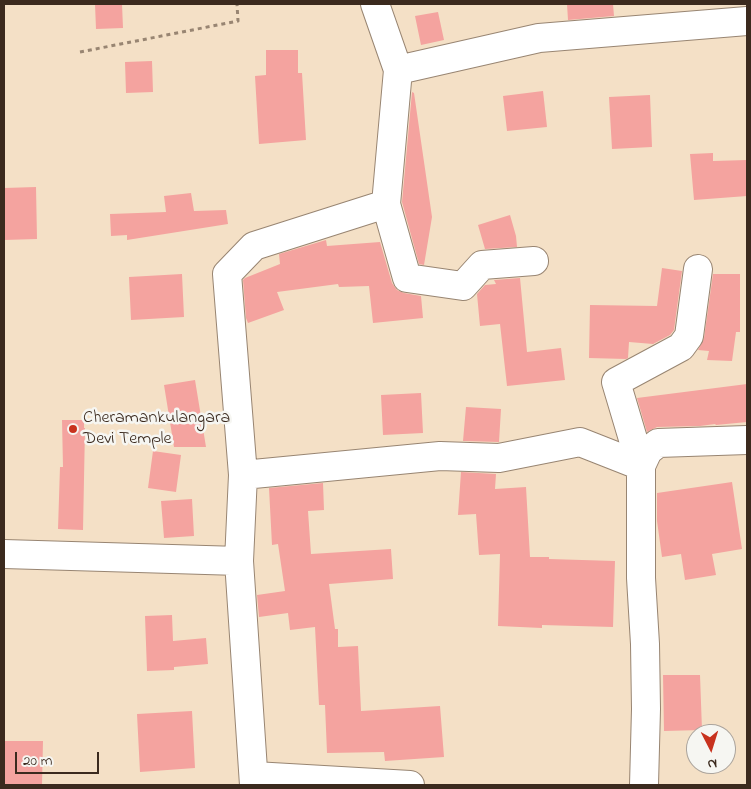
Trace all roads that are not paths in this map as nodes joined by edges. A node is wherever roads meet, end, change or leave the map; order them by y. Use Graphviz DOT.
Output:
graph roads {
  1 [pos="375,4"];
  2 [pos="747,21"];
  3 [pos="398,70"];
  4 [pos="386,204"];
  5 [pos="534,260"];
  6 [pos="698,269"];
  7 [pos="747,440"];
  8 [pos="641,466"];
  9 [pos="243,475"];
  10 [pos="4,554"];
  11 [pos="239,561"];
  12 [pos="254,781"];
  13 [pos="410,785"];
  14 [pos="644,785"];
  1 -- 3 [label="street"];
  2 -- 3 [label="street"];
  3 -- 4 [label="street"];
  4 -- 5 [label="street"];
  4 -- 9 [label="street"];
  6 -- 8 [label="street"];
  7 -- 8 [label="street"];
  8 -- 9 [label="street"];
  8 -- 14 [label="street"];
  9 -- 11 [label="street"];
  10 -- 11 [label="street"];
  11 -- 12 [label="street"];
  12 -- 13 [label="street"];
}
